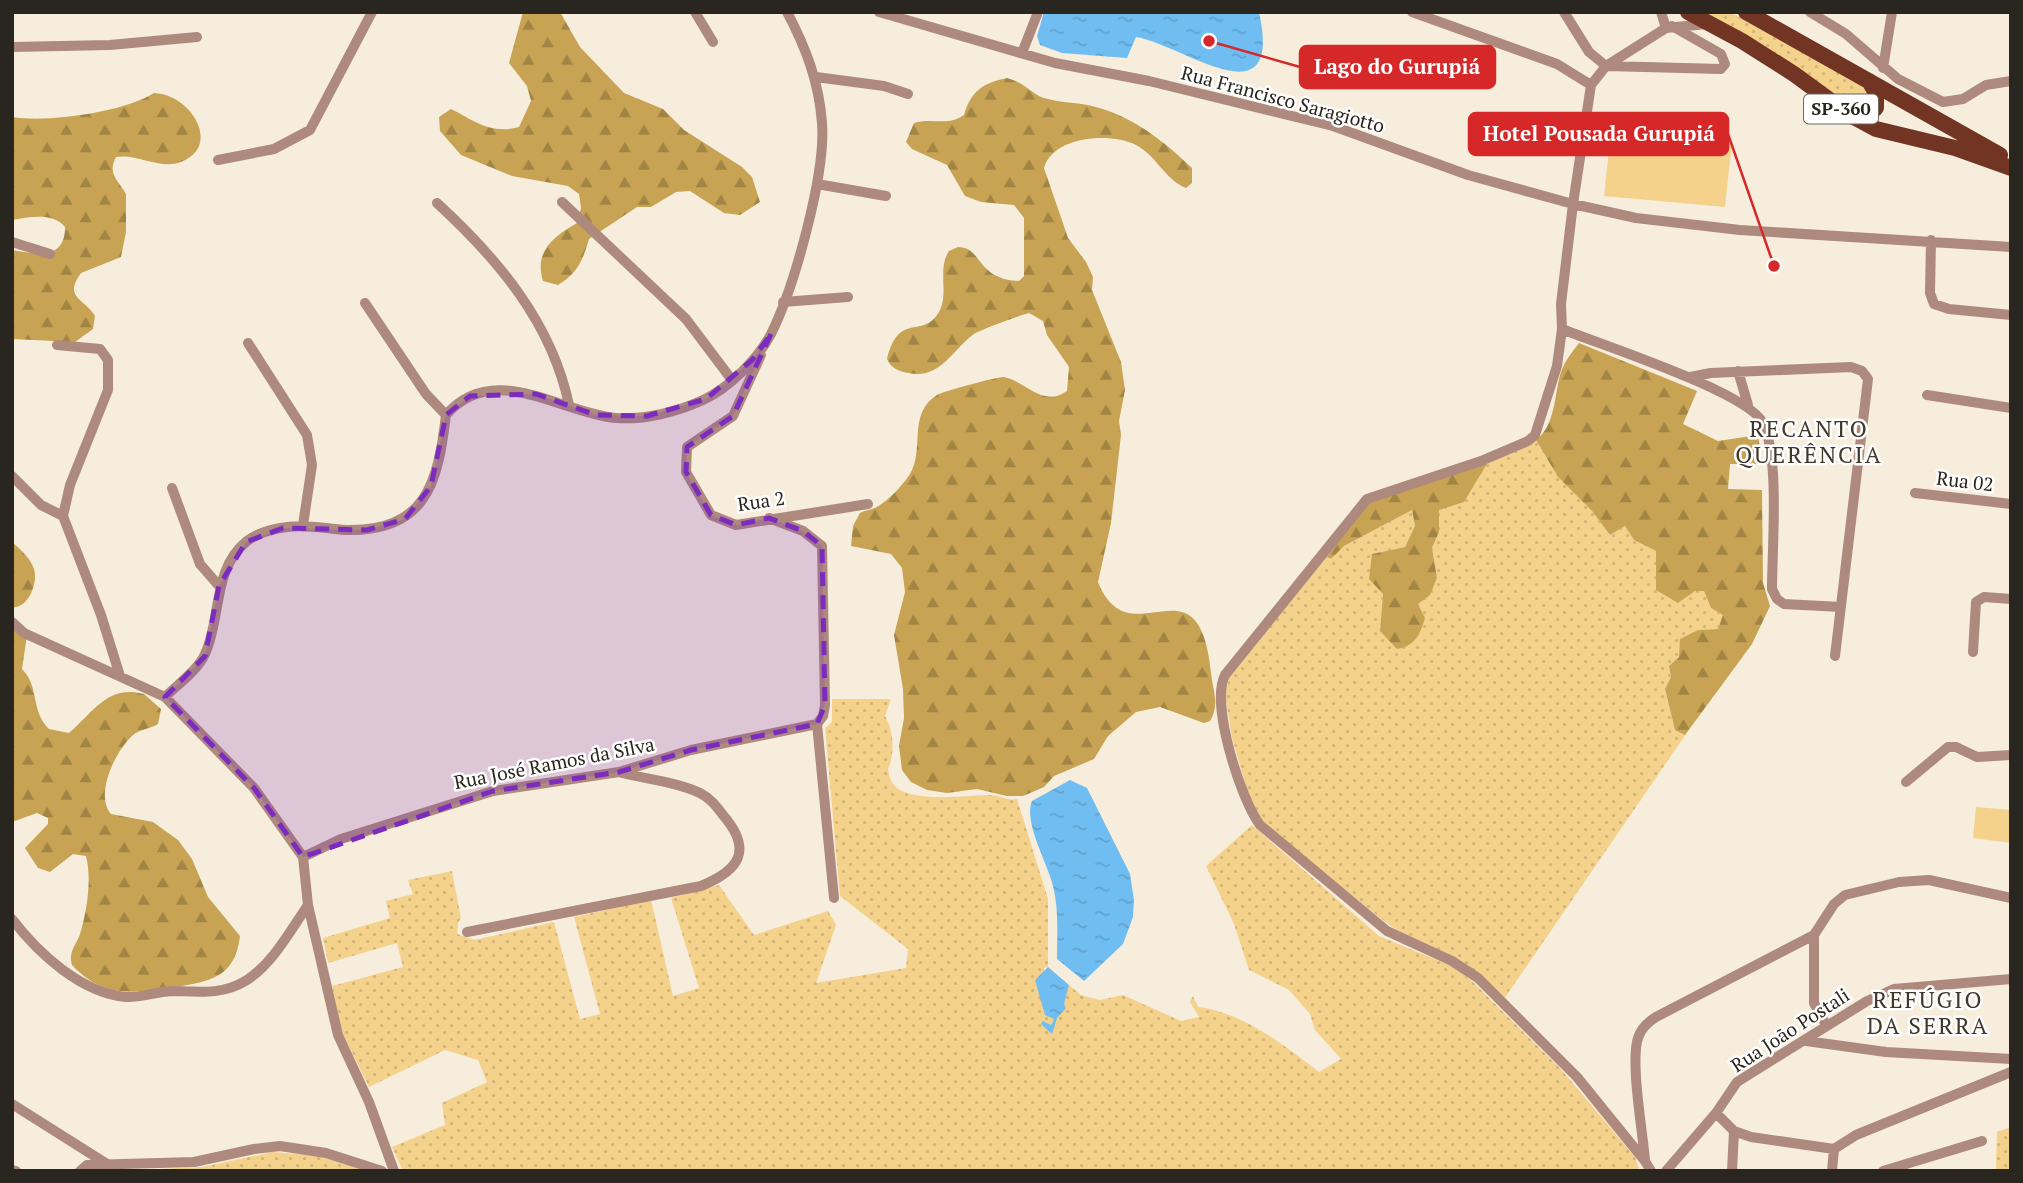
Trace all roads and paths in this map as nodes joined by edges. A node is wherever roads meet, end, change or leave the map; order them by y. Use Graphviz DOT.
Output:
graph roads {
  1 [pos="372,12"];
  2 [pos="695,12"];
  3 [pos="787,12"];
  4 [pos="879,12"];
  5 [pos="1038,12"];
  6 [pos="1412,12"];
  7 [pos="1563,12"];
  8 [pos="1688,12"];
  9 [pos="1810,12"];
  10 [pos="1892,12"];
  11 [pos="1747,13"];
  12 [pos="1663,19"];
  13 [pos="1710,24"];
  14 [pos="197,37"];
  15 [pos="713,42"];
  16 [pos="12,47"];
  17 [pos="1022,53"];
  18 [pos="1606,66"];
  19 [pos="1883,68"];
  20 [pos="816,77"];
  21 [pos="1869,81"];
  22 [pos="2011,81"];
  23 [pos="1591,85"];
  24 [pos="908,94"];
  25 [pos="1850,115"];
  26 [pos="218,160"];
  27 [pos="2011,162"];
  28 [pos="2011,168"];
  29 [pos="817,184"];
  30 [pos="886,196"];
  31 [pos="562,202"];
  32 [pos="437,204"];
  33 [pos="1573,204"];
  34 [pos="1931,240"];
  35 [pos="12,242"];
  36 [pos="2011,247"];
  37 [pos="50,254"];
  38 [pos="848,297"];
  39 [pos="783,302"];
  40 [pos="365,303"];
  41 [pos="2011,315"];
  42 [pos="1562,329"];
  43 [pos="771,334"];
  44 [pos="248,344"];
  45 [pos="57,345"];
  46 [pos="1738,371"];
  47 [pos="1690,377"];
  48 [pos="732,380"];
  49 [pos="1927,396"];
  50 [pos="569,405"];
  51 [pos="1748,405"];
  52 [pos="2011,408"];
  53 [pos="446,415"];
  54 [pos="12,476"];
  55 [pos="172,488"];
  56 [pos="1915,493"];
  57 [pos="868,504"];
  58 [pos="2011,504"];
  59 [pos="63,516"];
  60 [pos="769,517"];
  61 [pos="303,525"];
  62 [pos="219,586"];
  63 [pos="2011,599"];
  64 [pos="1841,607"];
  65 [pos="12,622"];
  66 [pos="1973,652"];
  67 [pos="1835,656"];
  68 [pos="120,676"];
  69 [pos="165,697"];
  70 [pos="817,724"];
  71 [pos="2011,755"];
  72 [pos="619,772"];
  73 [pos="1906,782"];
  74 [pos="303,857"];
  75 [pos="834,898"];
  76 [pos="2011,898"];
  77 [pos="308,905"];
  78 [pos="12,919"];
  79 [pos="467,932"];
  80 [pos="1814,935"];
  81 [pos="2011,979"];
  82 [pos="1826,1025"];
  83 [pos="1806,1041"];
  84 [pos="2011,1059"];
  85 [pos="2011,1072"];
  86 [pos="12,1104"];
  87 [pos="1716,1113"];
  88 [pos="1734,1131"];
  89 [pos="1982,1141"];
  90 [pos="1834,1149"];
  91 [pos="107,1164"];
  92 [pos="1648,1166"];
  93 [pos="80,1171"];
  94 [pos="382,1171"];
  95 [pos="394,1171"];
  96 [pos="1666,1171"];
  97 [pos="1732,1171"];
  98 [pos="1832,1171"];
  99 [pos="1883,1171"];
  1 -- 26 [label="street"];
  2 -- 15 [label="street"];
  3 -- 20 [label="street"];
  4 -- 17 [label="street, Rua Francisco Saragiotto"];
  5 -- 17 [label="street"];
  6 -- 23 [label="street"];
  7 -- 18 [label="street"];
  8 -- 13 [label="main road, SP-360"];
  9 -- 19 [label="street"];
  10 -- 19 [label="street"];
  11 -- 21 [label="main road, SP-360"];
  12 -- 13 [label="street"];
  12 -- 18 [label="street"];
  12 -- 18 [label="street"];
  13 -- 25 [label="main road, SP-360"];
  14 -- 16 [label="street"];
  17 -- 33 [label="street, Rua Francisco Saragiotto"];
  18 -- 23 [label="street"];
  19 -- 22 [label="street"];
  20 -- 24 [label="street"];
  20 -- 29 [label="street"];
  21 -- 25 [label="main road"];
  21 -- 27 [label="main road, SP-360"];
  23 -- 33 [label="street"];
  25 -- 28 [label="main road, SP-360"];
  29 -- 30 [label="street"];
  29 -- 39 [label="street"];
  31 -- 48 [label="street"];
  32 -- 50 [label="street"];
  33 -- 34 [label="street, Rua Francisco Saragiotto"];
  33 -- 42 [label="street"];
  34 -- 36 [label="street, Rua Francisco Saragiotto"];
  34 -- 41 [label="street"];
  35 -- 37 [label="street"];
  38 -- 39 [label="street"];
  39 -- 43 [label="street"];
  40 -- 53 [label="street"];
  42 -- 47 [label="street"];
  42 -- 92 [label="street"];
  43 -- 48 [label="street"];
  43 -- 60 [label="street, Rua 2"];
  44 -- 61 [label="street"];
  45 -- 59 [label="street"];
  46 -- 47 [label="street"];
  46 -- 51 [label="street"];
  46 -- 64 [label="street"];
  47 -- 51 [label="street"];
  48 -- 50 [label="street"];
  49 -- 52 [label="street"];
  50 -- 53 [label="street"];
  51 -- 64 [label="street"];
  53 -- 61 [label="street"];
  54 -- 59 [label="street"];
  55 -- 62 [label="street"];
  56 -- 58 [label="street, Rua 02"];
  57 -- 60 [label="street, Rua 2"];
  59 -- 68 [label="street"];
  60 -- 70 [label="street"];
  61 -- 62 [label="street"];
  62 -- 69 [label="street"];
  63 -- 66 [label="street"];
  64 -- 67 [label="street"];
  65 -- 68 [label="street"];
  68 -- 69 [label="street"];
  69 -- 74 [label="street"];
  70 -- 72 [label="street, Rua José Ramos da Silva"];
  70 -- 75 [label="street"];
  71 -- 73 [label="street"];
  72 -- 74 [label="street, Rua José Ramos da Silva"];
  72 -- 79 [label="street"];
  74 -- 77 [label="street"];
  76 -- 80 [label="street"];
  77 -- 78 [label="street"];
  77 -- 95 [label="street"];
  80 -- 82 [label="street"];
  80 -- 92 [label="street"];
  81 -- 82 [label="street, Rua João Postali"];
  82 -- 83 [label="street, Rua João Postali"];
  83 -- 84 [label="street"];
  83 -- 87 [label="street, Rua João Postali"];
  85 -- 90 [label="street"];
  86 -- 91 [label="street"];
  87 -- 88 [label="street"];
  87 -- 96 [label="street, Rua João Postali"];
  88 -- 90 [label="street"];
  88 -- 97 [label="street"];
  89 -- 99 [label="street"];
  90 -- 98 [label="street"];
  91 -- 93 [label="street"];
  91 -- 94 [label="street"];
}
